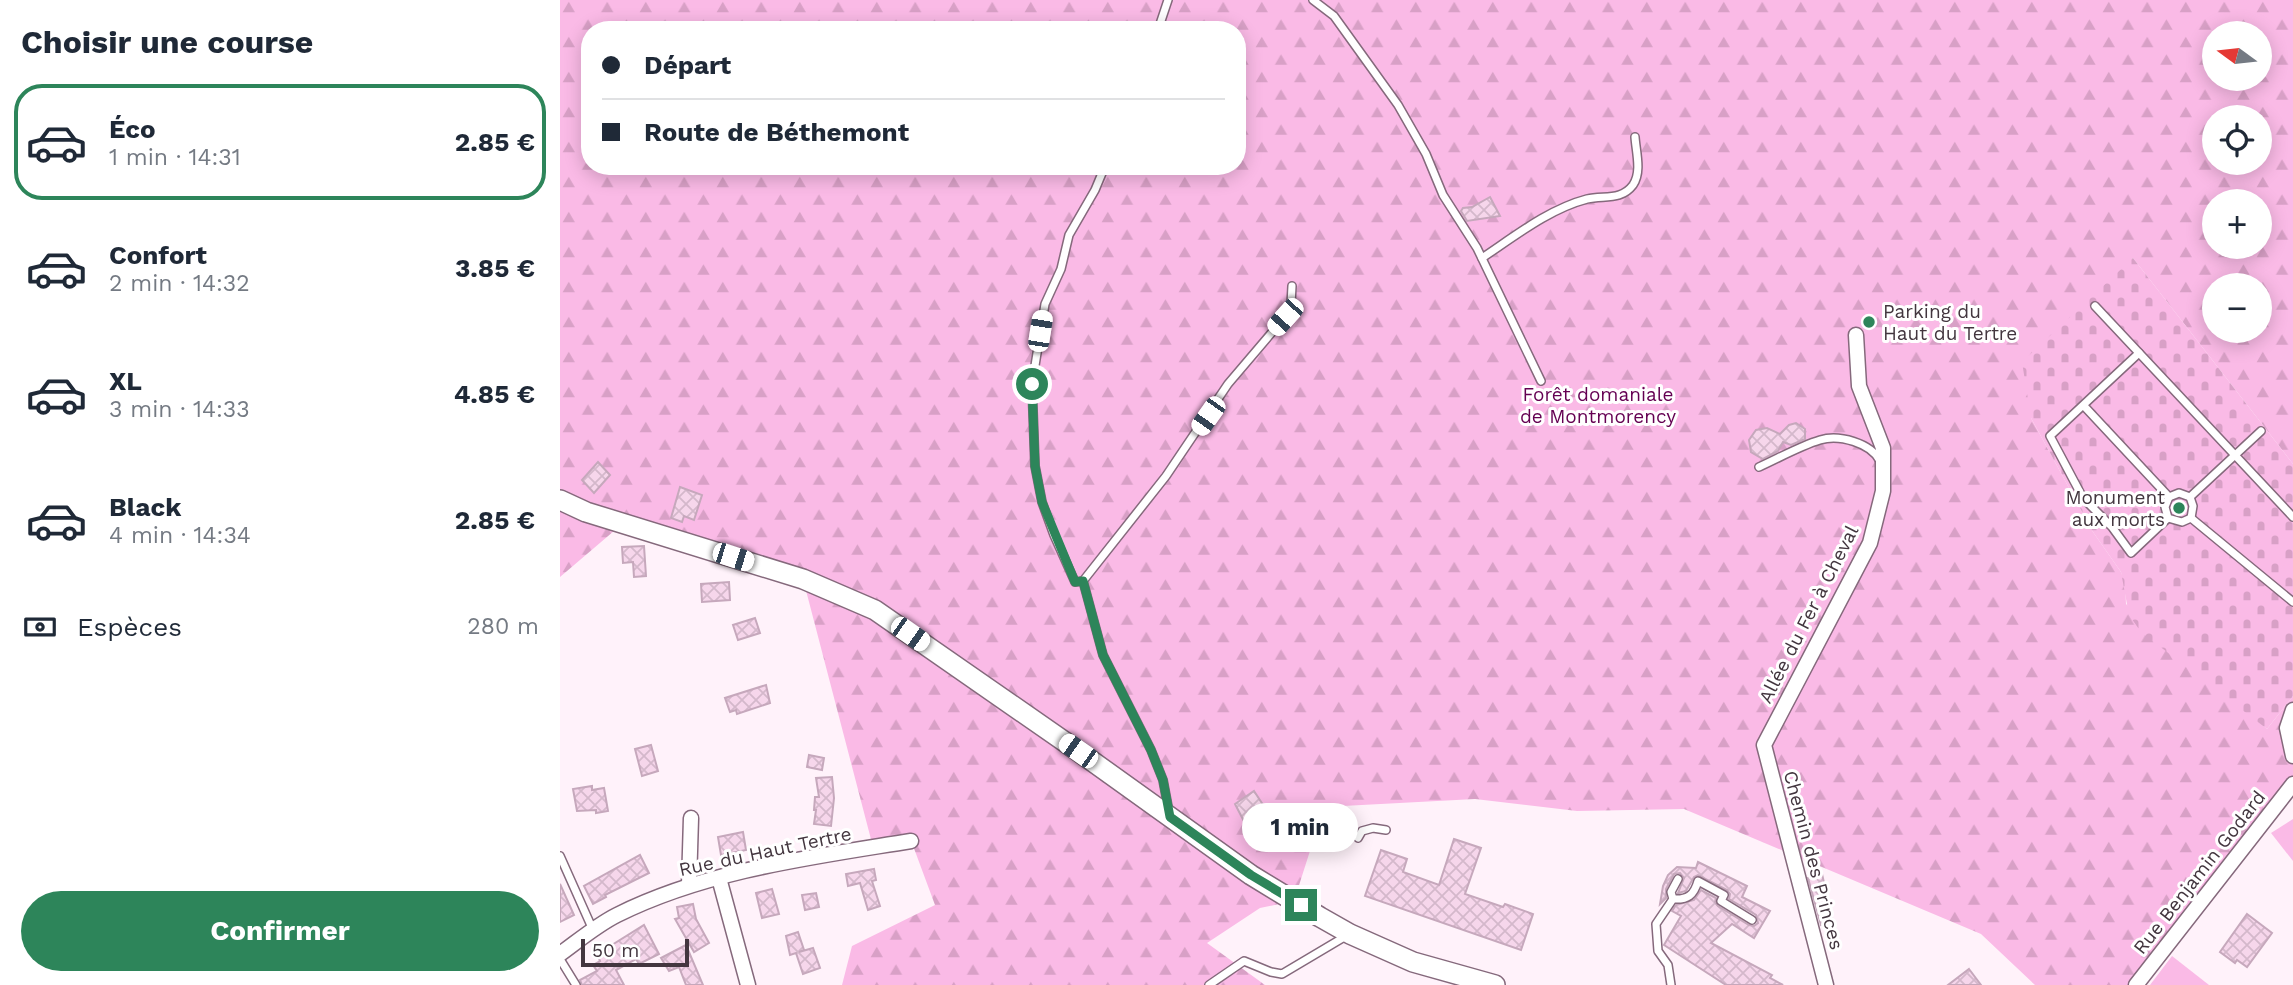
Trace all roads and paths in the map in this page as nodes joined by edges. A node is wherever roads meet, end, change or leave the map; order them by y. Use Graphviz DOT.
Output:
graph roads {
  1 [pos="1168,0"];
  2 [pos="1313,0"];
  3 [pos="1161,21"];
  4 [pos="1635,137"];
  5 [pos="1101,175"];
  6 [pos="1482,258"];
  7 [pos="1292,286"];
  8 [pos="2095,306"];
  9 [pos="1856,335"];
  10 [pos="2139,354"];
  11 [pos="1541,381"];
  12 [pos="2084,405"];
  13 [pos="2261,431"];
  14 [pos="2235,456"];
  15 [pos="1759,467"];
  16 [pos="1883,468"];
  17 [pos="2169,497"];
  18 [pos="2190,497"];
  19 [pos="560,500"];
  20 [pos="2293,517"];
  21 [pos="2168,518"];
  22 [pos="2191,518"];
  23 [pos="1083,581"];
  24 [pos="2293,602"];
  25 [pos="2293,710"];
  26 [pos="1764,745"];
  27 [pos="2293,756"];
  28 [pos="2293,784"];
  29 [pos="1170,817"];
  30 [pos="691,818"];
  31 [pos="1386,830"];
  32 [pos="1358,838"];
  33 [pos="911,841"];
  34 [pos="560,856"];
  35 [pos="719,878"];
  36 [pos="1678,879"];
  37 [pos="689,884"];
  38 [pos="1673,899"];
  39 [pos="1752,920"];
  40 [pos="593,931"];
  41 [pos="1350,934"];
  42 [pos="560,956"];
  43 [pos="576,985"];
  44 [pos="748,985"];
  45 [pos="1209,985"];
  46 [pos="1495,985"];
  47 [pos="1671,985"];
  48 [pos="1826,985"];
  49 [pos="2136,985"];
  1 -- 3 [label="lane"];
  2 -- 6 [label="lane"];
  4 -- 6 [label="lane"];
  5 -- 23 [label="lane"];
  6 -- 11 [label="lane"];
  7 -- 23 [label="lane"];
  8 -- 10 [label="lane"];
  9 -- 16 [label="street, Allée du Fer à Cheval"];
  10 -- 12 [label="lane"];
  10 -- 14 [label="lane"];
  12 -- 17 [label="lane"];
  12 -- 21 [label="lane"];
  13 -- 14 [label="lane"];
  14 -- 18 [label="lane"];
  14 -- 20 [label="lane"];
  15 -- 16 [label="lane"];
  16 -- 26 [label="street, Allée du Fer à Cheval"];
  17 -- 18 [label="lane"];
  17 -- 21 [label="lane"];
  18 -- 22 [label="lane"];
  19 -- 29 [label="street"];
  21 -- 22 [label="lane"];
  22 -- 24 [label="lane"];
  23 -- 29 [label="lane"];
  25 -- 27 [label="street"];
  26 -- 48 [label="street, Chemin des Princes"];
  28 -- 49 [label="street, Rue Benjamin Godard"];
  29 -- 41 [label="street"];
  30 -- 37 [label="street"];
  31 -- 32 [label="lane"];
  33 -- 35 [label="street, Rue du Haut Tertre"];
  34 -- 40 [label="lane"];
  35 -- 37 [label="street, Rue du Haut Tertre"];
  35 -- 44 [label="street"];
  36 -- 38 [label="lane"];
  37 -- 40 [label="street, Rue du Haut Tertre"];
  38 -- 39 [label="lane"];
  38 -- 47 [label="lane"];
  40 -- 42 [label="street, Rue du Haut Tertre"];
  41 -- 45 [label="lane"];
  41 -- 46 [label="street"];
  42 -- 43 [label="lane"];
}
